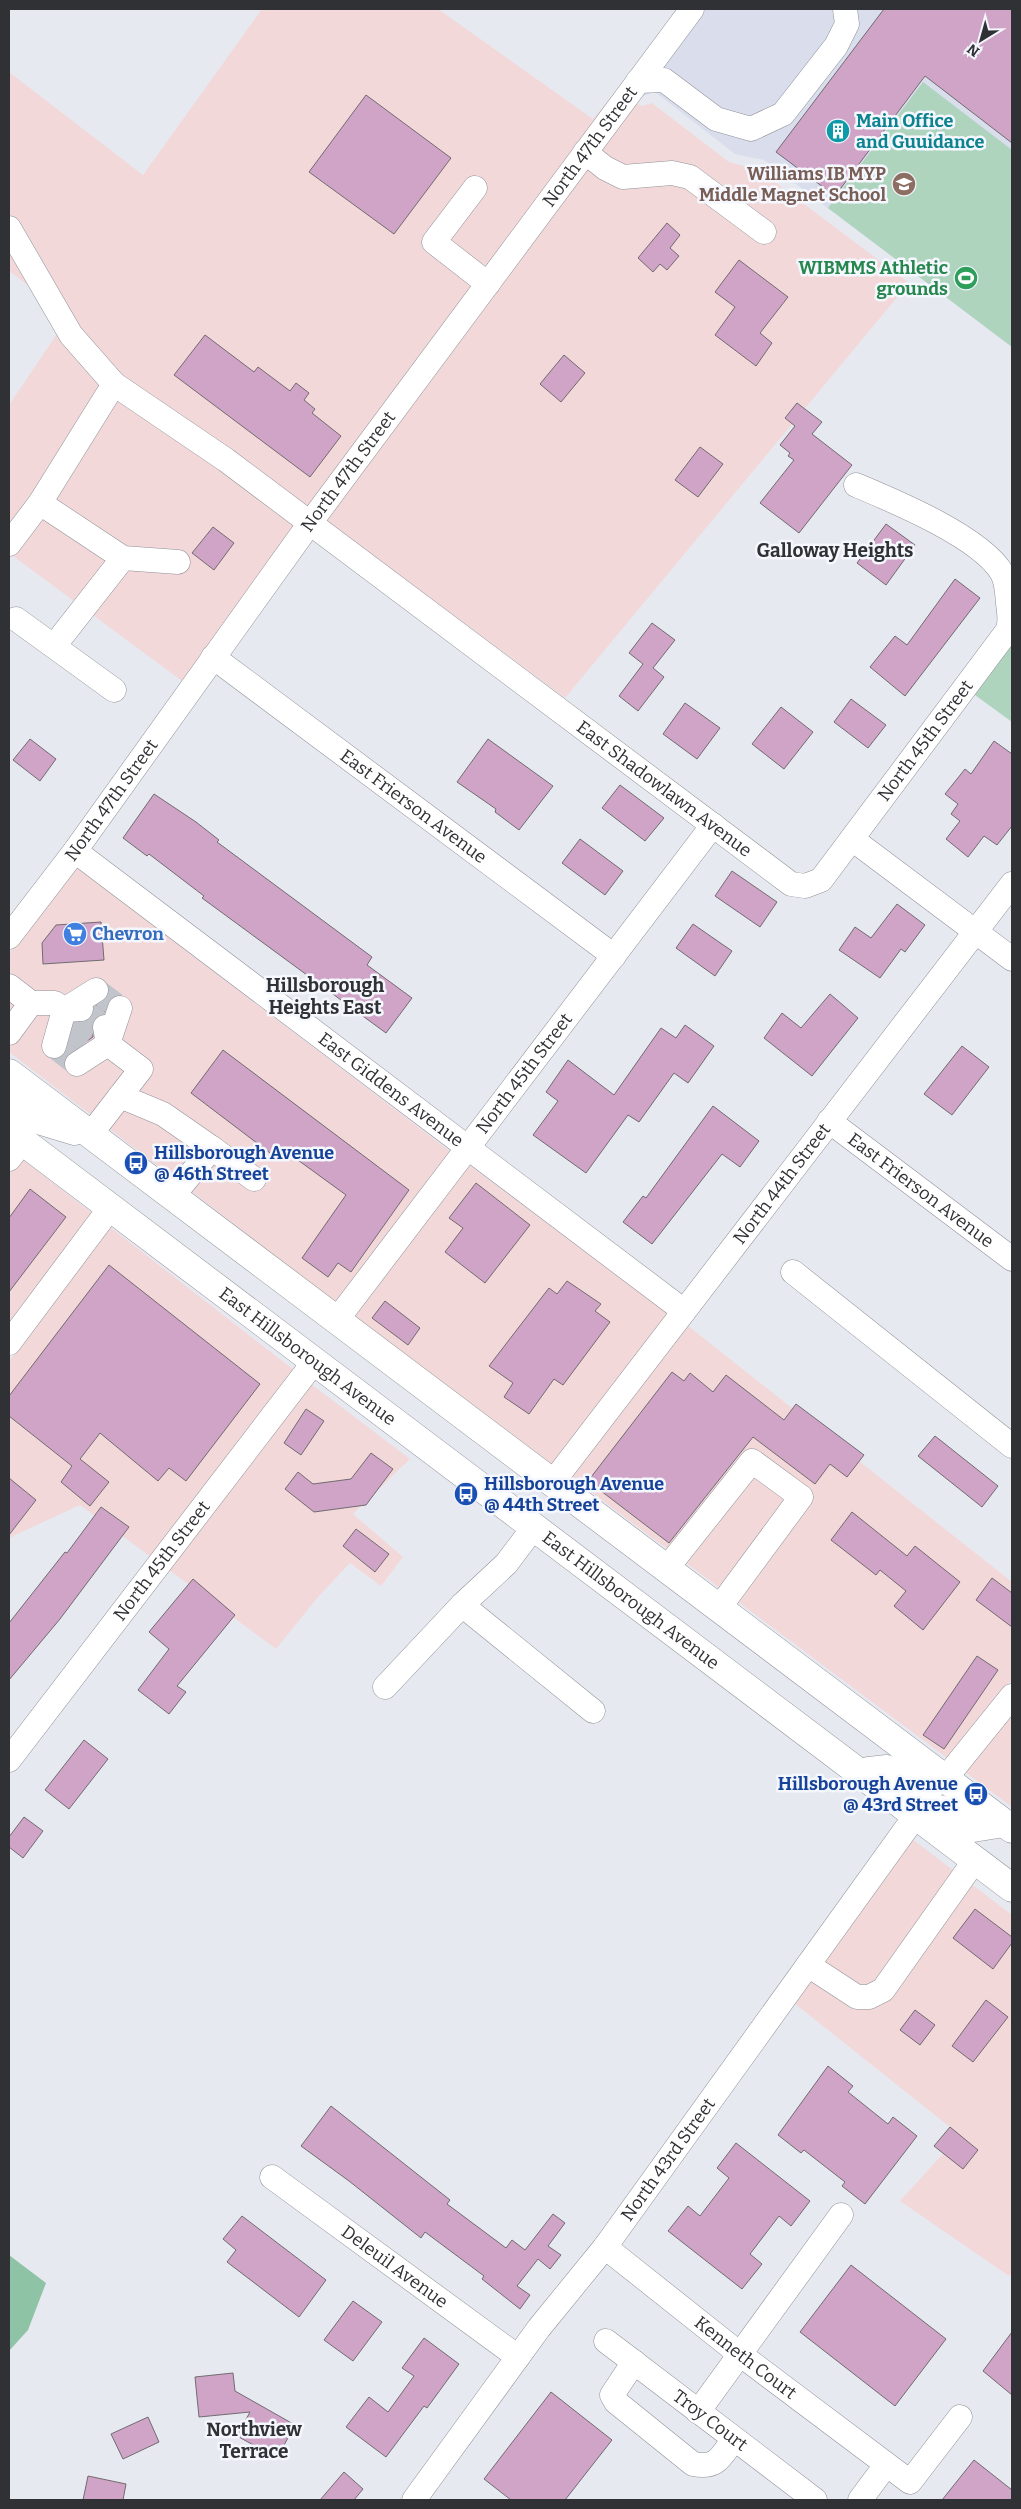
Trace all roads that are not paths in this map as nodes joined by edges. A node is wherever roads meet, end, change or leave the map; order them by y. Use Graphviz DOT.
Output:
graph roads {
  1 [pos="692,9"];
  2 [pos="845,9"];
  3 [pos="638,82"];
  4 [pos="585,152"];
  5 [pos="475,188"];
  6 [pos="9,228"];
  7 [pos="764,232"];
  8 [pos="488,284"];
  9 [pos="114,384"];
  10 [pos="856,485"];
  11 [pos="40,503"];
  12 [pos="310,523"];
  13 [pos="9,544"];
  14 [pos="123,558"];
  15 [pos="178,562"];
  16 [pos="16,620"];
  17 [pos="54,646"];
  18 [pos="213,657"];
  19 [pos="114,690"];
  20 [pos="713,825"];
  21 [pos="852,839"];
  22 [pos="75,851"];
  23 [pos="1012,884"];
  24 [pos="976,932"];
  25 [pos="9,937"];
  26 [pos="614,956"];
  27 [pos="1012,959"];
  28 [pos="9,986"];
  29 [pos="96,990"];
  30 [pos="31,1003"];
  31 [pos="120,1008"];
  32 [pos="71,1015"];
  33 [pos="9,1033"];
  34 [pos="102,1039"];
  35 [pos="54,1046"];
  36 [pos="77,1064"];
  37 [pos="9,1073"];
  38 [pos="120,1096"];
  39 [pos="9,1102"];
  40 [pos="829,1121"];
  41 [pos="90,1135"];
  42 [pos="13,1144"];
  43 [pos="212,1148"];
  44 [pos="467,1149"];
  45 [pos="254,1179"];
  46 [pos="172,1197"];
  47 [pos="110,1208"];
  48 [pos="1012,1259"];
  49 [pos="793,1272"];
  50 [pos="684,1310"];
  51 [pos="336,1321"];
  52 [pos="9,1343"];
  53 [pos="314,1362"];
  54 [pos="1012,1446"];
  55 [pos="553,1482"];
  56 [pos="534,1527"];
  57 [pos="666,1568"];
  58 [pos="462,1605"];
  59 [pos="719,1608"];
  60 [pos="385,1687"];
  61 [pos="1012,1696"];
  62 [pos="593,1711"];
  63 [pos="9,1760"];
  64 [pos="860,1772"];
  65 [pos="945,1779"];
  66 [pos="916,1815"];
  67 [pos="1008,1826"];
  68 [pos="975,1860"];
  69 [pos="1012,1888"];
  70 [pos="808,1965"];
  71 [pos="272,2177"];
  72 [pos="841,2215"];
  73 [pos="605,2248"];
  74 [pos="606,2341"];
  75 [pos="741,2355"];
  76 [pos="518,2357"];
  77 [pos="634,2362"];
  78 [pos="698,2412"];
  79 [pos="960,2417"];
  80 [pos="734,2439"];
  81 [pos="886,2465"];
  82 [pos="414,2500"];
  83 [pos="815,2500"];
  84 [pos="860,2500"];
  1 -- 3 [label="street, North 47th Street"];
  2 -- 3 [label="street"];
  3 -- 4 [label="street, North 47th Street"];
  4 -- 7 [label="street"];
  4 -- 8 [label="street, North 47th Street"];
  5 -- 8 [label="street"];
  6 -- 9 [label="street, East Shadowlawn Avenue"];
  8 -- 12 [label="street, North 47th Street"];
  9 -- 11 [label="street"];
  9 -- 12 [label="street, East Shadowlawn Avenue"];
  10 -- 21 [label="street, North 45th Street"];
  11 -- 13 [label="street"];
  11 -- 14 [label="street"];
  12 -- 18 [label="street, North 47th Street"];
  12 -- 20 [label="street, East Shadowlawn Avenue"];
  14 -- 15 [label="street"];
  14 -- 17 [label="street"];
  16 -- 17 [label="street"];
  17 -- 19 [label="street"];
  18 -- 22 [label="street, North 47th Street"];
  18 -- 26 [label="street, East Frierson Avenue"];
  20 -- 21 [label="street, East Shadowlawn Avenue"];
  20 -- 26 [label="street, North 45th Street"];
  21 -- 24 [label="street"];
  22 -- 25 [label="street, North 47th Street"];
  22 -- 44 [label="street, East Giddens Avenue"];
  23 -- 24 [label="street, North 44th Street"];
  24 -- 27 [label="street"];
  24 -- 40 [label="street, North 44th Street"];
  26 -- 44 [label="street, North 45th Street"];
  28 -- 30 [label="street"];
  29 -- 32 [label="street"];
  30 -- 32 [label="street"];
  30 -- 33 [label="street"];
  31 -- 34 [label="street"];
  32 -- 35 [label="street"];
  34 -- 36 [label="street"];
  34 -- 38 [label="street"];
  37 -- 41 [label="main road"];
  38 -- 41 [label="street"];
  38 -- 43 [label="street"];
  39 -- 41 [label="main road"];
  40 -- 48 [label="street, East Frierson Avenue"];
  40 -- 50 [label="street, North 44th Street"];
  41 -- 46 [label="main road"];
  42 -- 47 [label="main road, East Hillsborough Avenue"];
  43 -- 45 [label="street"];
  43 -- 46 [label="street"];
  44 -- 50 [label="street, East Giddens Avenue"];
  44 -- 51 [label="street, North 45th Street"];
  46 -- 51 [label="main road"];
  47 -- 52 [label="street"];
  47 -- 53 [label="main road, East Hillsborough Avenue"];
  49 -- 54 [label="street"];
  50 -- 55 [label="street, North 44th Street"];
  51 -- 55 [label="main road"];
  53 -- 56 [label="main road, East Hillsborough Avenue"];
  53 -- 63 [label="street, North 45th Street"];
  55 -- 57 [label="main road"];
  56 -- 58 [label="street"];
  56 -- 64 [label="main road, East Hillsborough Avenue"];
  57 -- 59 [label="main road"];
  57 -- 59 [label="street"];
  58 -- 60 [label="street"];
  58 -- 62 [label="street"];
  59 -- 65 [label="main road"];
  61 -- 65 [label="street"];
  64 -- 65 [label="main road"];
  64 -- 66 [label="main road, East Hillsborough Avenue"];
  65 -- 67 [label="main road"];
  66 -- 67 [label="main road"];
  66 -- 68 [label="main road, East Hillsborough Avenue"];
  66 -- 70 [label="street, North 43rd Street"];
  68 -- 69 [label="main road, East Hillsborough Avenue"];
  68 -- 70 [label="street"];
  70 -- 73 [label="street, North 43rd Street"];
  71 -- 76 [label="street, Deleuil Avenue"];
  72 -- 75 [label="street"];
  73 -- 75 [label="street, Kenneth Court"];
  73 -- 76 [label="street, North 43rd Street"];
  74 -- 77 [label="street, Troy Court"];
  75 -- 78 [label="street"];
  75 -- 81 [label="street, Kenneth Court"];
  76 -- 82 [label="street, North 43rd Street"];
  77 -- 78 [label="street, Troy Court"];
  77 -- 80 [label="street"];
  78 -- 80 [label="street, Troy Court"];
  79 -- 81 [label="street, Kenneth Court"];
  80 -- 83 [label="street, Troy Court"];
  81 -- 84 [label="street"];
}
